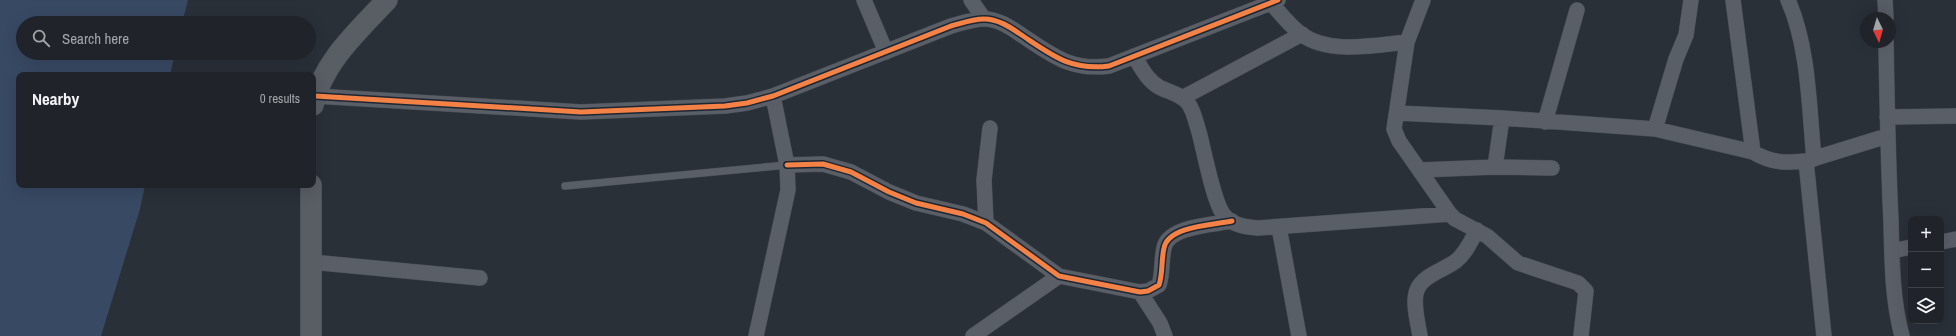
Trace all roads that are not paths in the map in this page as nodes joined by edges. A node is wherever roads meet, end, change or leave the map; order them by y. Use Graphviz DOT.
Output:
graph roads {
  1 [pos="387,0"];
  2 [pos="864,0"];
  3 [pos="971,0"];
  4 [pos="1424,0"];
  5 [pos="1691,0"];
  6 [pos="1733,0"];
  7 [pos="1788,0"];
  8 [pos="1885,0"];
  9 [pos="1274,2"];
  10 [pos="1577,10"];
  11 [pos="1886,12"];
  12 [pos="984,19"];
  13 [pos="1302,34"];
  14 [pos="1407,42"];
  15 [pos="1886,48"];
  16 [pos="886,52"];
  17 [pos="1134,56"];
  18 [pos="316,92"];
  19 [pos="773,96"];
  20 [pos="1182,98"];
  21 [pos="316,100"];
  22 [pos="1397,113"];
  23 [pos="1956,116"];
  24 [pos="1887,117"];
  25 [pos="1502,118"];
  26 [pos="1545,122"];
  27 [pos="990,128"];
  28 [pos="1655,129"];
  29 [pos="1887,136"];
  30 [pos="1752,152"];
  31 [pos="1810,160"];
  32 [pos="787,165"];
  33 [pos="1495,167"];
  34 [pos="1552,168"];
  35 [pos="1420,170"];
  36 [pos="565,186"];
  37 [pos="311,188"];
  38 [pos="1450,214"];
  39 [pos="1232,221"];
  40 [pos="986,223"];
  41 [pos="1279,227"];
  42 [pos="1478,230"];
  43 [pos="1956,239"];
  44 [pos="1944,241"];
  45 [pos="1908,248"];
  46 [pos="1892,251"];
  47 [pos="312,262"];
  48 [pos="1059,276"];
  49 [pos="480,278"];
  50 [pos="1140,292"];
  51 [pos="311,336"];
  52 [pos="756,336"];
  53 [pos="973,336"];
  54 [pos="1164,336"];
  55 [pos="1299,336"];
  56 [pos="1420,336"];
  57 [pos="1581,336"];
  58 [pos="1824,336"];
  59 [pos="1902,336"];
  1 -- 18 [label="street"];
  2 -- 16 [label="street"];
  3 -- 12 [label="street"];
  4 -- 14 [label="street"];
  5 -- 28 [label="street"];
  6 -- 30 [label="street"];
  7 -- 31 [label="street"];
  8 -- 11 [label="street"];
  9 -- 13 [label="street"];
  9 -- 17 [label="street"];
  10 -- 26 [label="street"];
  12 -- 16 [label="street"];
  12 -- 17 [label="street"];
  13 -- 14 [label="street"];
  13 -- 20 [label="street"];
  14 -- 22 [label="street"];
  15 -- 24 [label="street"];
  16 -- 19 [label="street"];
  17 -- 20 [label="street"];
  19 -- 21 [label="street"];
  19 -- 32 [label="street"];
  20 -- 39 [label="street"];
  22 -- 25 [label="street"];
  22 -- 35 [label="street"];
  23 -- 24 [label="street"];
  24 -- 29 [label="street"];
  25 -- 26 [label="street"];
  25 -- 33 [label="street"];
  26 -- 28 [label="street"];
  27 -- 40 [label="street"];
  28 -- 30 [label="street"];
  29 -- 31 [label="street"];
  29 -- 46 [label="street"];
  30 -- 31 [label="street"];
  31 -- 58 [label="street"];
  32 -- 36 [label="lane"];
  32 -- 40 [label="street"];
  32 -- 52 [label="street"];
  33 -- 34 [label="street"];
  33 -- 35 [label="street"];
  35 -- 38 [label="street"];
  37 -- 47 [label="street"];
  38 -- 41 [label="street"];
  38 -- 42 [label="street"];
  39 -- 41 [label="street"];
  39 -- 50 [label="street"];
  40 -- 48 [label="street"];
  41 -- 55 [label="street"];
  42 -- 56 [label="street"];
  42 -- 57 [label="street"];
  43 -- 44 [label="street"];
  45 -- 46 [label="street"];
  46 -- 59 [label="street"];
  47 -- 49 [label="street"];
  47 -- 51 [label="street"];
  48 -- 50 [label="street"];
  48 -- 53 [label="street"];
  50 -- 54 [label="street"];
}
